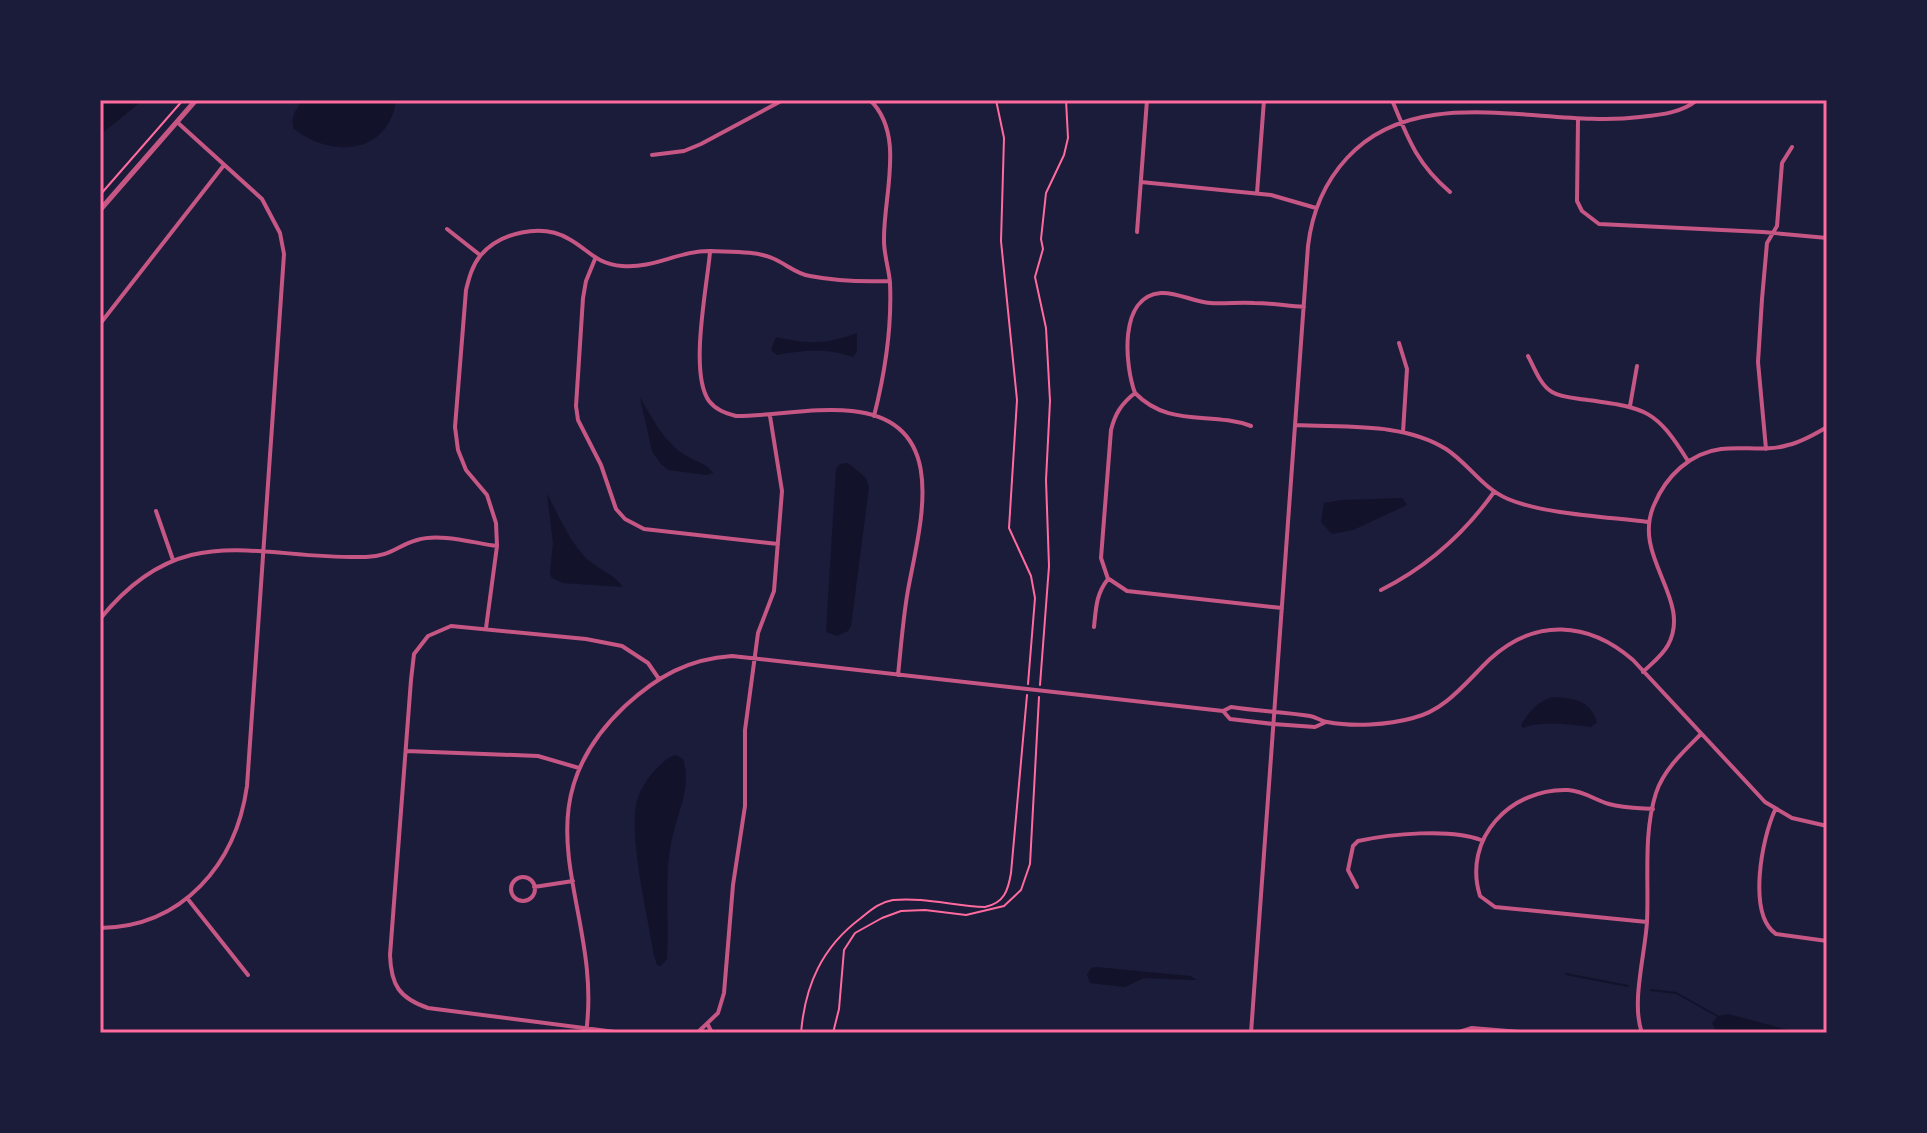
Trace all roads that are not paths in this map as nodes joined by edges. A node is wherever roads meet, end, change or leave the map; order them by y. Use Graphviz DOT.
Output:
graph roads {
  1 [pos="196,100"];
  2 [pos="783,100"];
  3 [pos="870,100"];
  4 [pos="1147,100"];
  5 [pos="1264,100"];
  6 [pos="1392,100"];
  7 [pos="1697,100"];
  8 [pos="1578,120"];
  9 [pos="177,122"];
  10 [pos="1401,122"];
  11 [pos="1792,147"];
  12 [pos="652,155"];
  13 [pos="224,165"];
  14 [pos="1141,182"];
  15 [pos="1450,192"];
  16 [pos="1257,194"];
  17 [pos="1316,208"];
  18 [pos="100,210"];
  19 [pos="447,229"];
  20 [pos="1137,232"];
  21 [pos="1773,233"];
  22 [pos="1827,238"];
  23 [pos="710,251"];
  24 [pos="480,255"];
  25 [pos="595,259"];
  26 [pos="890,281"];
  27 [pos="1304,307"];
  28 [pos="100,324"];
  29 [pos="1399,343"];
  30 [pos="1528,356"];
  31 [pos="1637,366"];
  32 [pos="1135,393"];
  33 [pos="1630,406"];
  34 [pos="770,416"];
  35 [pos="874,416"];
  36 [pos="1295,425"];
  37 [pos="1251,426"];
  38 [pos="1827,427"];
  39 [pos="1403,432"];
  40 [pos="1766,449"];
  41 [pos="1688,461"];
  42 [pos="1494,492"];
  43 [pos="156,511"];
  44 [pos="1648,522"];
  45 [pos="778,544"];
  46 [pos="497,546"];
  47 [pos="264,551"];
  48 [pos="173,560"];
  49 [pos="1108,579"];
  50 [pos="1381,590"];
  51 [pos="1282,608"];
  52 [pos="100,619"];
  53 [pos="1094,627"];
  54 [pos="486,628"];
  55 [pos="754,658"];
  56 [pos="1643,672"];
  57 [pos="898,675"];
  58 [pos="659,679"];
  59 [pos="1223,711"];
  60 [pos="1274,713"];
  61 [pos="1326,722"];
  62 [pos="1273,724"];
  63 [pos="1701,734"];
  64 [pos="406,751"];
  65 [pos="579,768"];
  66 [pos="1653,809"];
  67 [pos="1775,810"];
  68 [pos="1827,826"];
  69 [pos="1481,840"];
  70 [pos="573,881"];
  71 [pos="534,887"];
  72 [pos="1357,887"];
  73 [pos="187,898"];
  74 [pos="1647,922"];
  75 [pos="100,928"];
  76 [pos="1827,941"];
  77 [pos="248,975"];
  78 [pos="708,1025"];
  79 [pos="586,1031"];
  80 [pos="623,1033"];
  81 [pos="697,1033"];
  82 [pos="712,1033"];
  83 [pos="1251,1033"];
  84 [pos="1456,1033"];
  85 [pos="1531,1033"];
  86 [pos="1642,1033"];
  1 -- 9 [label="street"];
  2 -- 12 [label="street"];
  3 -- 26 [label="street"];
  4 -- 14 [label="street"];
  5 -- 16 [label="street"];
  6 -- 10 [label="street"];
  7 -- 8 [label="street"];
  8 -- 10 [label="street"];
  8 -- 21 [label="street"];
  9 -- 13 [label="street"];
  9 -- 18 [label="street"];
  10 -- 15 [label="street"];
  10 -- 17 [label="street"];
  11 -- 21 [label="street"];
  13 -- 28 [label="street"];
  13 -- 47 [label="street"];
  14 -- 16 [label="street"];
  14 -- 20 [label="street"];
  16 -- 17 [label="street"];
  17 -- 27 [label="street"];
  19 -- 24 [label="street"];
  21 -- 22 [label="street"];
  21 -- 40 [label="street"];
  23 -- 25 [label="street"];
  23 -- 26 [label="street"];
  23 -- 34 [label="street"];
  24 -- 25 [label="street"];
  24 -- 46 [label="street"];
  25 -- 45 [label="street"];
  26 -- 35 [label="street"];
  27 -- 32 [label="street"];
  27 -- 36 [label="street"];
  29 -- 39 [label="street"];
  30 -- 33 [label="street"];
  31 -- 33 [label="street"];
  32 -- 37 [label="street"];
  32 -- 49 [label="street"];
  33 -- 41 [label="street"];
  34 -- 35 [label="street"];
  34 -- 45 [label="street"];
  35 -- 57 [label="street"];
  36 -- 39 [label="street"];
  36 -- 51 [label="street"];
  38 -- 40 [label="street"];
  39 -- 42 [label="street"];
  40 -- 41 [label="street"];
  41 -- 44 [label="street"];
  42 -- 44 [label="street"];
  42 -- 50 [label="street"];
  43 -- 48 [label="street"];
  44 -- 56 [label="street"];
  45 -- 55 [label="street"];
  46 -- 47 [label="street"];
  46 -- 54 [label="street"];
  47 -- 48 [label="street"];
  47 -- 73 [label="street"];
  48 -- 52 [label="street"];
  49 -- 51 [label="street"];
  49 -- 53 [label="street"];
  51 -- 60 [label="street"];
  54 -- 58 [label="street"];
  54 -- 64 [label="street"];
  55 -- 57 [label="street"];
  55 -- 58 [label="street"];
  55 -- 78 [label="street"];
  56 -- 61 [label="street"];
  56 -- 63 [label="street"];
  57 -- 59 [label="street"];
  58 -- 65 [label="street"];
  59 -- 60 [label="street"];
  59 -- 62 [label="street"];
  60 -- 61 [label="street"];
  60 -- 62 [label="street"];
  61 -- 62 [label="street"];
  62 -- 83 [label="street"];
  63 -- 66 [label="street"];
  63 -- 67 [label="street"];
  64 -- 65 [label="street"];
  64 -- 79 [label="street"];
  65 -- 70 [label="street"];
  66 -- 69 [label="street"];
  66 -- 74 [label="street"];
  67 -- 68 [label="street"];
  67 -- 76 [label="street"];
  69 -- 72 [label="street"];
  69 -- 74 [label="street"];
  70 -- 71 [label="street"];
  70 -- 79 [label="street"];
  71 -- 71 [label="street"];
  73 -- 75 [label="street"];
  73 -- 77 [label="street"];
  74 -- 86 [label="street"];
  78 -- 81 [label="street"];
  78 -- 82 [label="street"];
  79 -- 80 [label="street"];
  84 -- 85 [label="street"];
}
